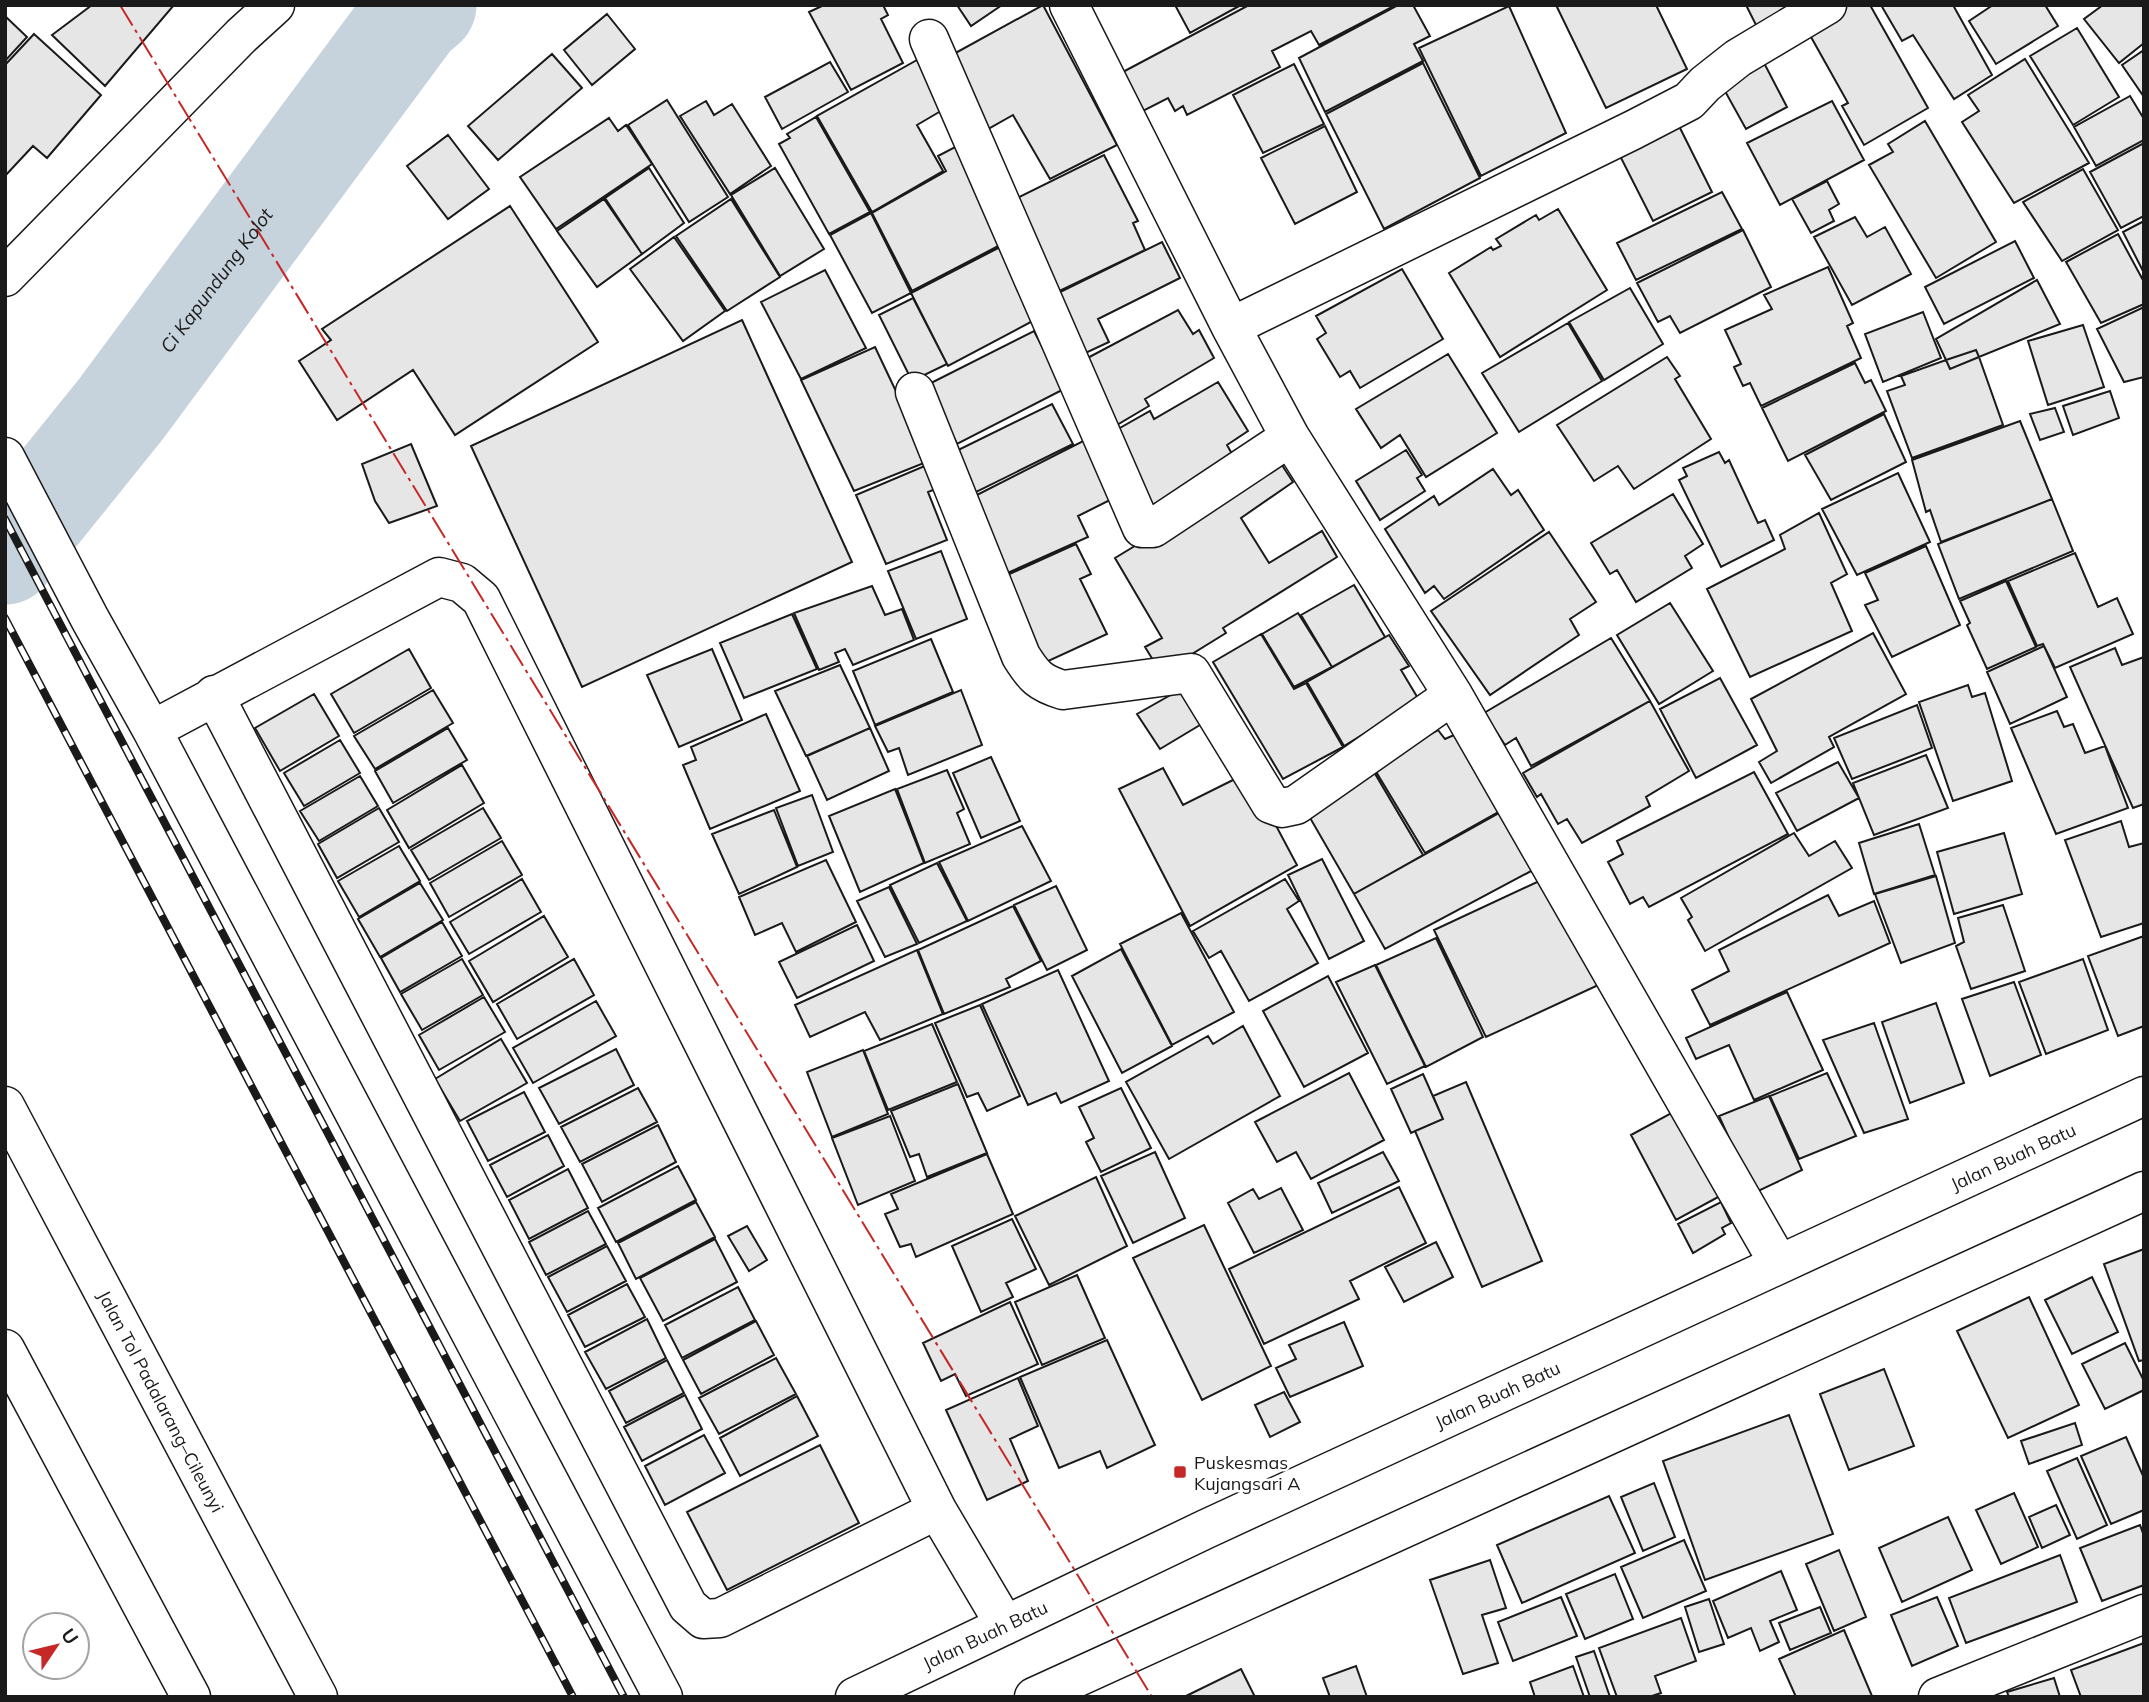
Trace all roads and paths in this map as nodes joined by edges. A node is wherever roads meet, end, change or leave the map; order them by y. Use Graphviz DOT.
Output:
graph roads {
  1 [pos="275,5"];
  2 [pos="1069,5"];
  3 [pos="1826,5"];
  4 [pos="929,39"];
  5 [pos="5,277"];
  6 [pos="1231,327"];
  7 [pos="915,392"];
  8 [pos="1290,437"];
  9 [pos="5,457"];
  10 [pos="214,695"];
  11 [pos="1453,695"];
  12 [pos="152,730"];
  13 [pos="5,1089"];
  14 [pos="2144,1096"];
  15 [pos="5,1106"];
  16 [pos="2144,1191"];
  17 [pos="81,1251"];
  18 [pos="1779,1264"];
  19 [pos="5,1349"];
  20 [pos="937,1510"];
  21 [pos="2144,1614"];
  22 [pos="1005,1625"];
  23 [pos="317,1696"];
  24 [pos="191,1697"];
  25 [pos="663,1697"];
  26 [pos="855,1697"];
  27 [pos="1034,1697"];
  28 [pos="1938,1697"];
  1 -- 5 [label="main road"];
  2 -- 6 [label="main road"];
  3 -- 6 [label="main road"];
  4 -- 8 [label="main road"];
  6 -- 8 [label="main road"];
  7 -- 11 [label="main road"];
  8 -- 11 [label="main road"];
  9 -- 12 [label="main road"];
  10 -- 12 [label="main road"];
  10 -- 20 [label="main road"];
  10 -- 20 [label="main road"];
  11 -- 18 [label="main road"];
  12 -- 25 [label="main road"];
  13 -- 17 [label="main road"];
  14 -- 18 [label="main road, Jalan Buah Batu"];
  15 -- 17 [label="main road, Jalan Tol Padalarang–Cileunyi"];
  16 -- 27 [label="main road"];
  17 -- 23 [label="main road, Jalan Tol Padalarang–Cileunyi"];
  18 -- 22 [label="main road, Jalan Buah Batu"];
  19 -- 24 [label="main road"];
  20 -- 22 [label="main road"];
  21 -- 28 [label="main road"];
  22 -- 26 [label="main road, Jalan Buah Batu"];
}
